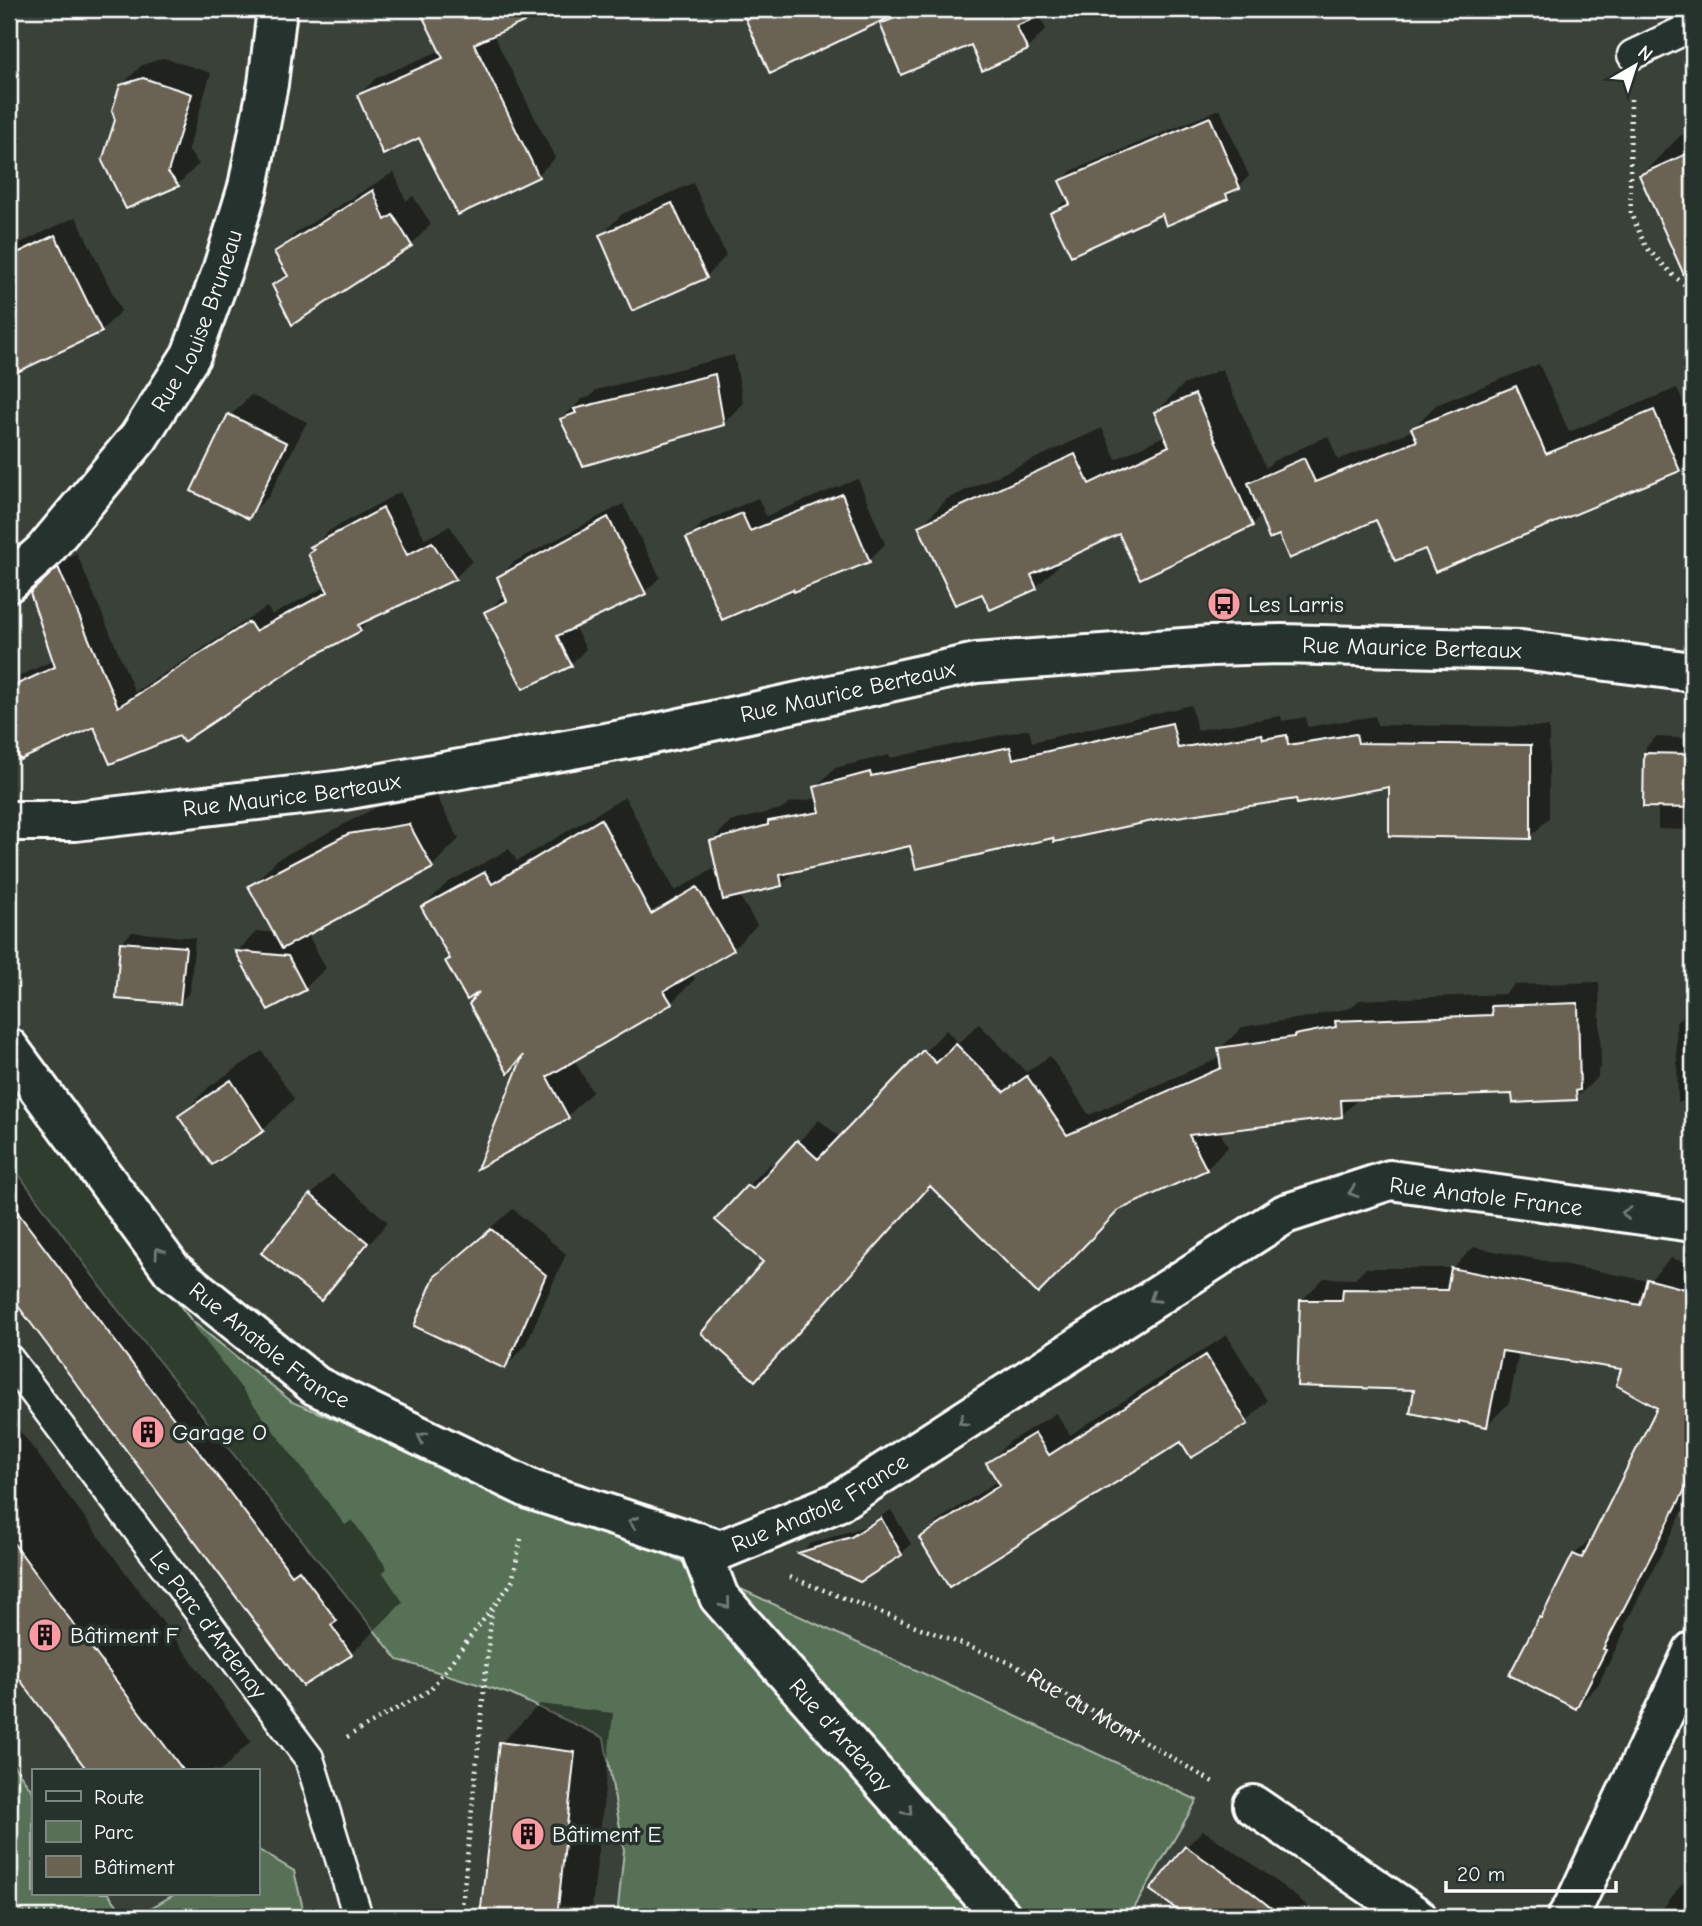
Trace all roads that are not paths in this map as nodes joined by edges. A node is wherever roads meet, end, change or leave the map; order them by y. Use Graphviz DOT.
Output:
graph roads {
  1 [pos="277,9"];
  2 [pos="1693,26"];
  3 [pos="1632,55"];
  4 [pos="9,582"];
  5 [pos="1693,672"];
  6 [pos="9,821"];
  7 [pos="9,1048"];
  8 [pos="1693,1222"];
  9 [pos="9,1359"];
  10 [pos="710,1546"];
  11 [pos="1693,1651"];
  12 [pos="1253,1805"];
  13 [pos="358,1917"];
  14 [pos="1002,1917"];
  15 [pos="1417,1917"];
  16 [pos="1567,1917"];
  1 -- 4 [label="street, Rue Louise Bruneau"];
  2 -- 3 [label="lane"];
  5 -- 6 [label="street, Rue Maurice Berteaux"];
  10 -- 7 [label="street, Rue Anatole France, one-way"];
  8 -- 10 [label="street, Rue Anatole France, one-way"];
  9 -- 13 [label="lane, Le Parc d'Ardenay"];
  10 -- 14 [label="street, Rue d'Ardenay, one-way"];
  11 -- 16 [label="street"];
  12 -- 15 [label="street"];
}
